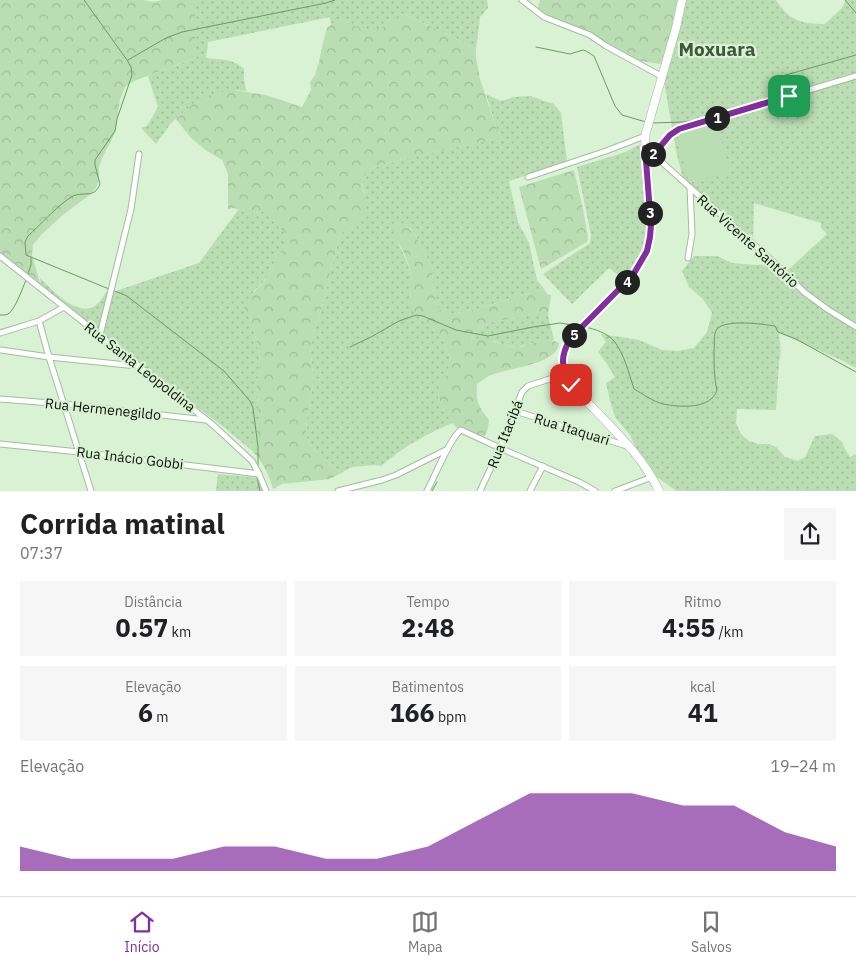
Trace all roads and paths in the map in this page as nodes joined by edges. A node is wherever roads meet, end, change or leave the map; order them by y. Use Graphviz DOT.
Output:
graph roads {
  1 [pos="522,0"];
  2 [pos="682,0"];
  3 [pos="661,76"];
  4 [pos="856,76"];
  5 [pos="645,136"];
  6 [pos="645,148"];
  7 [pos="139,154"];
  8 [pos="653,155"];
  9 [pos="528,178"];
  10 [pos="690,188"];
  11 [pos="0,256"];
  12 [pos="688,258"];
  13 [pos="64,307"];
  14 [pos="40,321"];
  15 [pos="856,326"];
  16 [pos="0,333"];
  17 [pos="100,335"];
  18 [pos="1,350"];
  19 [pos="49,357"];
  20 [pos="138,366"];
  21 [pos="565,374"];
  22 [pos="0,399"];
  23 [pos="64,404"];
  24 [pos="515,411"];
  25 [pos="207,420"];
  26 [pos="0,444"];
  27 [pos="630,446"];
  28 [pos="500,448"];
  29 [pos="448,449"];
  30 [pos="79,452"];
  31 [pos="542,466"];
  32 [pos="259,474"];
  33 [pos="652,477"];
  34 [pos="91,491"];
  35 [pos="266,491"];
  36 [pos="338,491"];
  37 [pos="427,491"];
  38 [pos="480,491"];
  39 [pos="530,491"];
  40 [pos="595,491"];
  41 [pos="615,491"];
  42 [pos="659,491"];
  1 -- 3 [label="street"];
  2 -- 3 [label="street"];
  3 -- 5 [label="street"];
  4 -- 8 [label="street"];
  5 -- 6 [label="street"];
  5 -- 9 [label="street"];
  6 -- 8 [label="street, Rua Vicente Santório"];
  6 -- 21 [label="street"];
  7 -- 17 [label="street"];
  8 -- 10 [label="street, Rua Vicente Santório"];
  10 -- 12 [label="street"];
  10 -- 15 [label="street, Rua Vicente Santório"];
  11 -- 13 [label="street, Rua Santa Leopoldina"];
  13 -- 14 [label="street"];
  13 -- 17 [label="street, Rua Santa Leopoldina"];
  14 -- 16 [label="street"];
  14 -- 19 [label="street"];
  17 -- 20 [label="street, Rua Santa Leopoldina"];
  18 -- 19 [label="street"];
  19 -- 20 [label="street"];
  19 -- 23 [label="street"];
  20 -- 25 [label="street, Rua Santa Leopoldina"];
  21 -- 24 [label="street, Rua Itacibá"];
  21 -- 27 [label="street"];
  22 -- 23 [label="street, Rua Hermenegildo"];
  23 -- 25 [label="street, Rua Hermenegildo"];
  23 -- 30 [label="street"];
  24 -- 27 [label="street, Rua Itaquari"];
  24 -- 28 [label="street, Rua Itacibá"];
  25 -- 32 [label="street, Rua Santa Leopoldina"];
  26 -- 30 [label="street, Rua Inácio Gobbi"];
  27 -- 33 [label="street"];
  28 -- 29 [label="street"];
  28 -- 31 [label="street"];
  28 -- 38 [label="street, Rua Itacibá"];
  29 -- 36 [label="street"];
  29 -- 37 [label="street"];
  30 -- 32 [label="street, Rua Inácio Gobbi"];
  30 -- 34 [label="street"];
  31 -- 39 [label="street"];
  31 -- 40 [label="street"];
  32 -- 35 [label="street, Rua Santa Leopoldina"];
  33 -- 41 [label="street"];
  33 -- 42 [label="street"];
}
